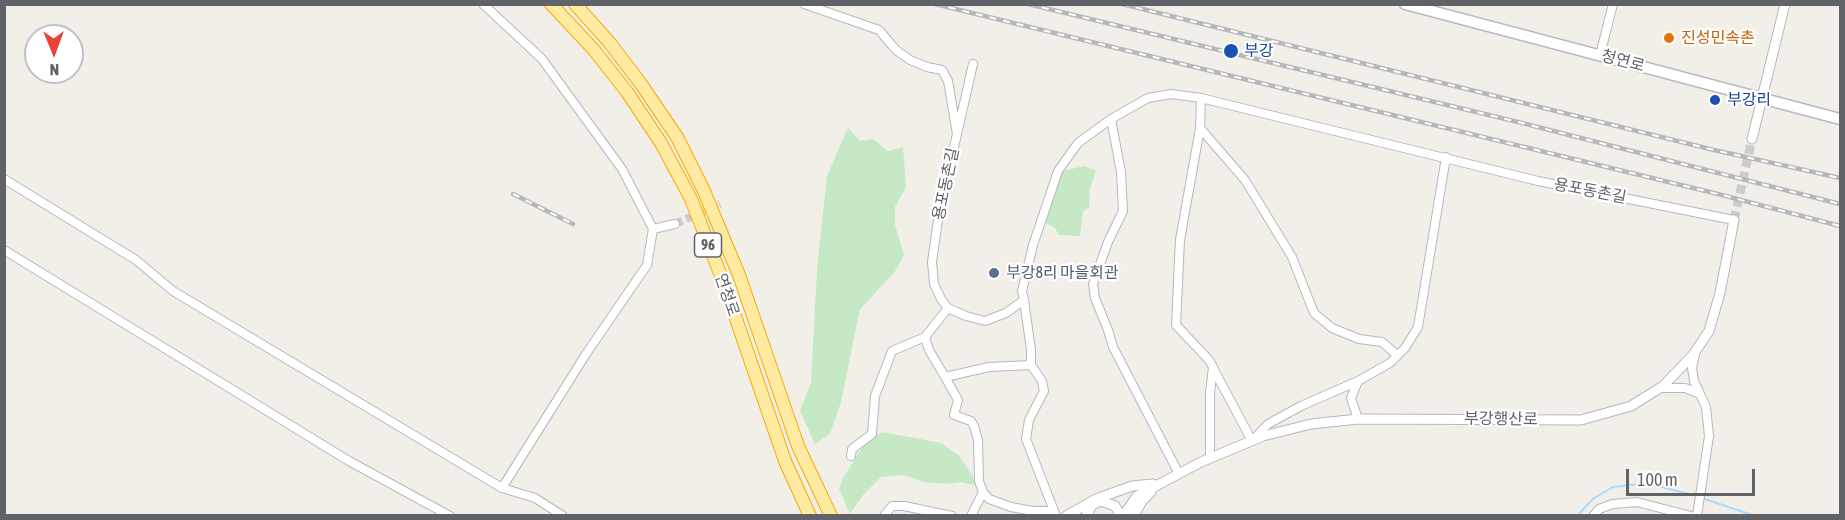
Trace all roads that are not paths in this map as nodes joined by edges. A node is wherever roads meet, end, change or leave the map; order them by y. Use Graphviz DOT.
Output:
graph roads {
  1 [pos="483,4"];
  2 [pos="551,4"];
  3 [pos="575,4"];
  4 [pos="804,4"];
  5 [pos="1405,4"];
  6 [pos="1613,4"];
  7 [pos="1785,4"];
  8 [pos="1432,8"];
  9 [pos="1600,56"];
  10 [pos="973,64"];
  11 [pos="1761,97"];
  12 [pos="1201,98"];
  13 [pos="1111,119"];
  14 [pos="1840,119"];
  15 [pos="1200,128"];
  16 [pos="957,134"];
  17 [pos="1752,139"];
  18 [pos="1446,157"];
  19 [pos="4,179"];
  20 [pos="1734,220"];
  21 [pos="675,224"];
  22 [pos="653,230"];
  23 [pos="4,250"];
  24 [pos="1024,300"];
  25 [pos="948,308"];
  26 [pos="925,337"];
  27 [pos="1696,350"];
  28 [pos="1398,355"];
  29 [pos="1031,365"];
  30 [pos="1213,367"];
  31 [pos="945,377"];
  32 [pos="1358,381"];
  33 [pos="1660,388"];
  34 [pos="1698,393"];
  35 [pos="1358,419"];
  36 [pos="1252,441"];
  37 [pos="798,446"];
  38 [pos="852,456"];
  39 [pos="1210,459"];
  40 [pos="785,461"];
  41 [pos="1179,474"];
  42 [pos="1159,484"];
  43 [pos="502,488"];
  44 [pos="983,492"];
  45 [pos="1106,502"];
  46 [pos="1087,512"];
  47 [pos="1055,513"];
  48 [pos="1695,514"];
  49 [pos="450,516"];
  50 [pos="563,516"];
  51 [pos="803,516"];
  52 [pos="810,516"];
  53 [pos="831,516"];
  54 [pos="838,516"];
  55 [pos="884,516"];
  56 [pos="952,516"];
  57 [pos="971,516"];
  58 [pos="1068,516"];
  59 [pos="1122,516"];
  60 [pos="1134,516"];
  61 [pos="1593,516"];
  1 -- 22 [label="street"];
  2 -- 40 [label="highway, 연청로 / 96"];
  3 -- 37 [label="highway, 연청로 / 96"];
  4 -- 16 [label="street, 용포동촌길"];
  5 -- 8 [label="main road, 청연로"];
  6 -- 9 [label="street"];
  7 -- 11 [label="street"];
  8 -- 9 [label="main road, 청연로"];
  9 -- 11 [label="main road, 청연로"];
  10 -- 16 [label="street"];
  11 -- 14 [label="main road, 청연로"];
  11 -- 17 [label="street"];
  12 -- 13 [label="street, 용포동촌길"];
  12 -- 15 [label="street"];
  12 -- 18 [label="street, 용포동촌길"];
  13 -- 24 [label="street, 용포동촌길"];
  13 -- 41 [label="street"];
  15 -- 28 [label="street"];
  15 -- 30 [label="street"];
  16 -- 25 [label="street, 용포동촌길"];
  18 -- 20 [label="street, 용포동촌길"];
  18 -- 28 [label="street"];
  19 -- 43 [label="street"];
  20 -- 27 [label="street, 부강행산로"];
  21 -- 22 [label="street"];
  22 -- 43 [label="street"];
  23 -- 49 [label="street"];
  24 -- 25 [label="street"];
  24 -- 29 [label="street, 용포동촌길"];
  25 -- 26 [label="street"];
  26 -- 31 [label="street"];
  26 -- 38 [label="street"];
  27 -- 33 [label="street, 부강행산로"];
  27 -- 34 [label="street"];
  28 -- 32 [label="street"];
  29 -- 31 [label="street"];
  29 -- 47 [label="street, 용포동촌길"];
  30 -- 36 [label="street"];
  30 -- 39 [label="street"];
  31 -- 44 [label="street"];
  32 -- 35 [label="street"];
  32 -- 36 [label="street"];
  33 -- 34 [label="street"];
  33 -- 35 [label="street, 부강행산로"];
  34 -- 48 [label="street"];
  35 -- 36 [label="street, 부강행산로"];
  36 -- 39 [label="street, 부강행산로"];
  37 -- 53 [label="highway, 연청로 / 96"];
  37 -- 54 [label="highway"];
  39 -- 41 [label="street, 부강행산로"];
  40 -- 51 [label="highway"];
  40 -- 52 [label="highway, 연청로 / 96"];
  41 -- 42 [label="street, 부강행산로"];
  42 -- 45 [label="street"];
  42 -- 58 [label="street"];
  42 -- 59 [label="street"];
  42 -- 60 [label="street"];
  43 -- 50 [label="street"];
  44 -- 47 [label="street, 용포동촌길"];
  44 -- 57 [label="street"];
  45 -- 46 [label="street"];
  45 -- 59 [label="street"];
  46 -- 58 [label="street"];
  48 -- 61 [label="street"];
  55 -- 56 [label="street"];
}
